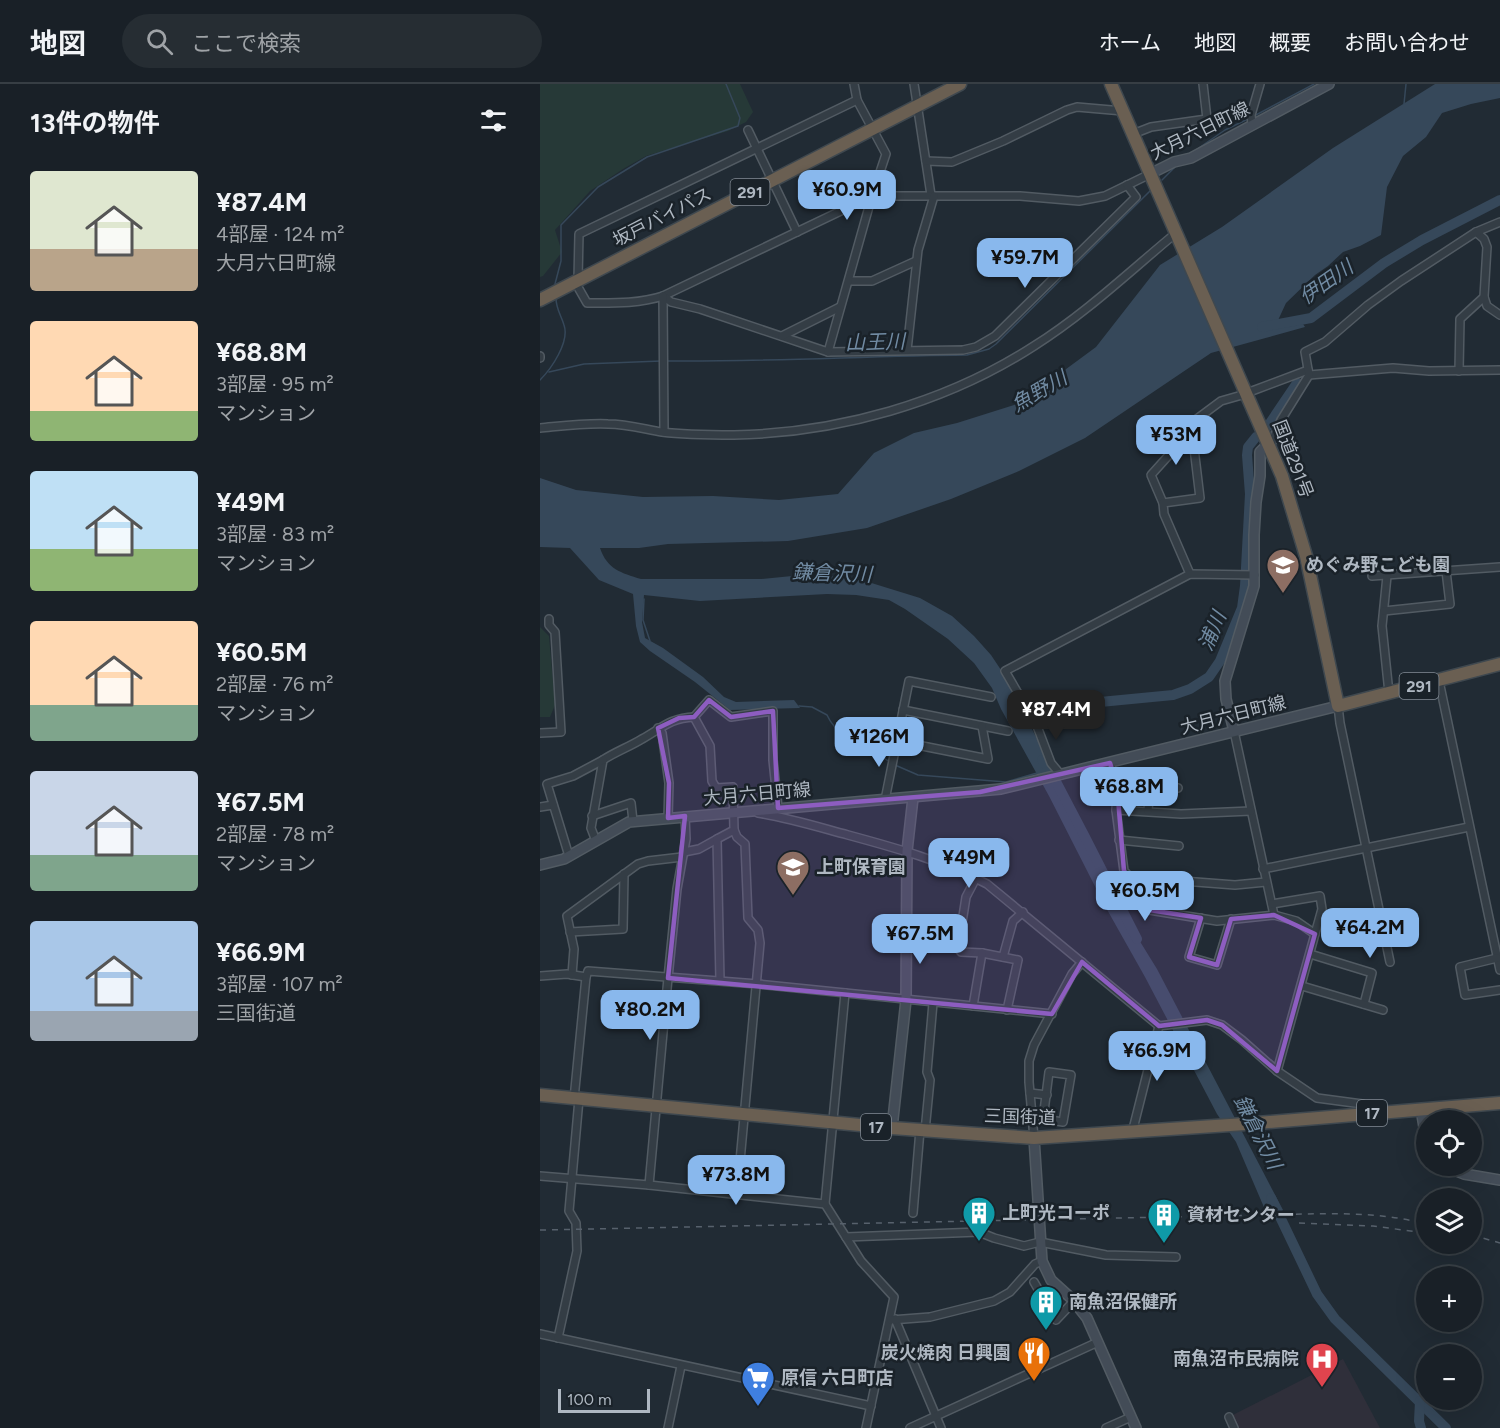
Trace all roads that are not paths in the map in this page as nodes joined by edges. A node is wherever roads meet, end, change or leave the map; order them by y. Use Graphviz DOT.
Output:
graph roads {
  1 [pos="854,84"];
  2 [pos="914,84"];
  3 [pos="960,84"];
  4 [pos="1111,84"];
  5 [pos="1203,84"];
  6 [pos="1260,84"];
  7 [pos="1329,84"];
  8 [pos="857,100"];
  9 [pos="917,106"];
  10 [pos="1123,111"];
  11 [pos="1252,124"];
  12 [pos="873,129"];
  13 [pos="748,130"];
  14 [pos="1133,134"];
  15 [pos="757,148"];
  16 [pos="926,161"];
  17 [pos="1150,174"];
  18 [pos="772,181"];
  19 [pos="1127,185"];
  20 [pos="872,196"];
  21 [pos="932,196"];
  22 [pos="1500,222"];
  23 [pos="797,232"];
  24 [pos="1476,232"];
  25 [pos="1176,235"];
  26 [pos="916,261"];
  27 [pos="577,281"];
  28 [pos="849,281"];
  29 [pos="663,296"];
  30 [pos="1484,297"];
  31 [pos="540,300"];
  32 [pos="840,307"];
  33 [pos="1500,315"];
  34 [pos="782,336"];
  35 [pos="907,350"];
  36 [pos="828,352"];
  37 [pos="1500,370"];
  38 [pos="1459,371"];
  39 [pos="1309,373"];
  40 [pos="1252,391"];
  41 [pos="1242,394"];
  42 [pos="1186,427"];
  43 [pos="540,428"];
  44 [pos="664,432"];
  45 [pos="1269,443"];
  46 [pos="1163,503"];
  47 [pos="1500,567"];
  48 [pos="1446,571"];
  49 [pos="1190,574"];
  50 [pos="1255,575"];
  51 [pos="1372,576"];
  52 [pos="1387,576"];
  53 [pos="1384,611"];
  54 [pos="549,619"];
  55 [pos="1500,664"];
  56 [pos="1439,681"];
  57 [pos="1389,693"];
  58 [pos="991,697"];
  59 [pos="1338,706"];
  60 [pos="903,710"];
  61 [pos="694,717"];
  62 [pos="982,726"];
  63 [pos="658,728"];
  64 [pos="1008,731"];
  65 [pos="1234,731"];
  66 [pos="540,733"];
  67 [pos="897,741"];
  68 [pos="603,760"];
  69 [pos="1110,763"];
  70 [pos="1060,775"];
  71 [pos="1178,788"];
  72 [pos="913,798"];
  73 [pos="885,800"];
  74 [pos="553,805"];
  75 [pos="540,807"];
  76 [pos="778,808"];
  77 [pos="1116,810"];
  78 [pos="746,811"];
  79 [pos="1148,811"];
  80 [pos="1251,811"];
  81 [pos="734,813"];
  82 [pos="592,816"];
  83 [pos="685,816"];
  84 [pos="668,818"];
  85 [pos="633,821"];
  86 [pos="1469,827"];
  87 [pos="734,830"];
  88 [pos="717,839"];
  89 [pos="1119,840"];
  90 [pos="596,841"];
  91 [pos="1179,846"];
  92 [pos="1367,848"];
  93 [pos="908,851"];
  94 [pos="683,855"];
  95 [pos="569,856"];
  96 [pos="540,865"];
  97 [pos="1263,869"];
  98 [pos="624,874"];
  99 [pos="976,878"];
  100 [pos="1146,878"];
  101 [pos="1266,882"];
  102 [pos="1272,904"];
  103 [pos="1023,912"];
  104 [pos="1274,915"];
  105 [pos="1201,918"];
  106 [pos="1231,919"];
  107 [pos="570,932"];
  108 [pos="1315,934"];
  109 [pos="982,953"];
  110 [pos="1310,954"];
  111 [pos="1003,957"];
  112 [pos="1497,958"];
  113 [pos="1082,962"];
  114 [pos="1390,962"];
  115 [pos="1500,970"];
  116 [pos="572,975"];
  117 [pos="540,976"];
  118 [pos="586,976"];
  119 [pos="668,978"];
  120 [pos="720,981"];
  121 [pos="758,984"];
  122 [pos="1302,986"];
  123 [pos="1500,990"];
  124 [pos="845,993"];
  125 [pos="906,1000"];
  126 [pos="933,1003"];
  127 [pos="1364,1004"];
  128 [pos="973,1006"];
  129 [pos="1007,1010"];
  130 [pos="1383,1010"];
  131 [pos="1052,1014"];
  132 [pos="1159,1026"];
  133 [pos="1277,1071"];
  134 [pos="1030,1093"];
  135 [pos="540,1095"];
  136 [pos="1047,1095"];
  137 [pos="577,1099"];
  138 [pos="1500,1103"];
  139 [pos="656,1106"];
  140 [pos="1421,1109"];
  141 [pos="1382,1112"];
  142 [pos="744,1114"];
  143 [pos="832,1122"];
  144 [pos="892,1128"];
  145 [pos="922,1131"];
  146 [pos="1131,1133"];
  147 [pos="1034,1138"];
  148 [pos="540,1176"];
  149 [pos="1476,1176"];
  150 [pos="572,1178"];
  151 [pos="1500,1180"];
  152 [pos="649,1185"];
  153 [pos="737,1194"];
  154 [pos="825,1203"];
  155 [pos="913,1213"];
  156 [pos="846,1237"];
  157 [pos="1040,1242"];
  158 [pos="1176,1257"];
  159 [pos="1042,1261"];
  160 [pos="1034,1282"];
  161 [pos="1074,1301"];
  162 [pos="893,1320"];
  163 [pos="540,1334"];
  164 [pos="558,1338"];
  165 [pos="1098,1342"];
  166 [pos="681,1366"];
  167 [pos="871,1406"];
  168 [pos="936,1416"];
  169 [pos="1131,1417"];
  170 [pos="1229,1417"];
  171 [pos="668,1428"];
  172 [pos="866,1428"];
  173 [pos="910,1428"];
  174 [pos="941,1428"];
  175 [pos="1106,1428"];
  176 [pos="1136,1428"];
  177 [pos="1234,1428"];
  1 -- 8 [label="street"];
  2 -- 9 [label="street"];
  3 -- 9 [label="highway, 坂戸バイパス / 291"];
  4 -- 10 [label="highway, 国道291号"];
  5 -- 14 [label="street"];
  6 -- 11 [label="street"];
  7 -- 11 [label="main road, 大月六日町線"];
  8 -- 12 [label="street"];
  8 -- 15 [label="street"];
  9 -- 12 [label="highway, 坂戸バイパス / 291"];
  9 -- 16 [label="street"];
  10 -- 14 [label="highway, 国道291号"];
  10 -- 16 [label="street"];
  11 -- 17 [label="main road, 大月六日町線"];
  12 -- 18 [label="highway, 坂戸バイパス / 291"];
  12 -- 20 [label="street"];
  13 -- 15 [label="street"];
  14 -- 17 [label="highway, 国道291号"];
  15 -- 18 [label="street"];
  15 -- 27 [label="street"];
  16 -- 21 [label="street"];
  17 -- 19 [label="street"];
  17 -- 25 [label="highway, 国道291号"];
  18 -- 23 [label="street"];
  18 -- 27 [label="highway, 坂戸バイパス / 291"];
  19 -- 21 [label="street"];
  19 -- 35 [label="street"];
  20 -- 21 [label="street"];
  20 -- 23 [label="street"];
  20 -- 28 [label="street"];
  21 -- 26 [label="street"];
  22 -- 24 [label="street"];
  23 -- 29 [label="street"];
  24 -- 30 [label="street"];
  24 -- 39 [label="street"];
  25 -- 44 [label="street"];
  25 -- 45 [label="highway, 国道291号"];
  26 -- 28 [label="street"];
  26 -- 35 [label="street"];
  27 -- 29 [label="street"];
  27 -- 31 [label="highway, 坂戸バイパス / 291"];
  28 -- 32 [label="street"];
  29 -- 34 [label="street"];
  29 -- 44 [label="street"];
  30 -- 33 [label="street"];
  30 -- 38 [label="street"];
  32 -- 34 [label="street"];
  32 -- 36 [label="street"];
  34 -- 36 [label="street"];
  35 -- 36 [label="street"];
  37 -- 38 [label="street"];
  38 -- 39 [label="street"];
  39 -- 40 [label="street"];
  39 -- 45 [label="street"];
  41 -- 42 [label="street"];
  42 -- 46 [label="street"];
  42 -- 46 [label="street"];
  43 -- 44 [label="street"];
  45 -- 50 [label="main road"];
  45 -- 59 [label="highway, 国道291号"];
  46 -- 49 [label="street"];
  47 -- 48 [label="street"];
  48 -- 52 [label="street"];
  48 -- 53 [label="street"];
  49 -- 50 [label="street"];
  49 -- 70 [label="street"];
  50 -- 65 [label="main road"];
  51 -- 52 [label="street"];
  52 -- 53 [label="street"];
  53 -- 57 [label="street"];
  54 -- 66 [label="street"];
  55 -- 56 [label="highway, 291"];
  56 -- 57 [label="highway, 291"];
  56 -- 86 [label="street"];
  57 -- 59 [label="highway, 291"];
  58 -- 60 [label="street"];
  59 -- 65 [label="main road, 大月六日町線"];
  59 -- 92 [label="street"];
  60 -- 62 [label="street"];
  60 -- 67 [label="street"];
  61 -- 63 [label="street"];
  61 -- 76 [label="street"];
  61 -- 81 [label="street"];
  62 -- 64 [label="street"];
  62 -- 67 [label="street"];
  63 -- 68 [label="street"];
  63 -- 84 [label="street"];
  65 -- 69 [label="main road, 大月六日町線"];
  65 -- 80 [label="street"];
  67 -- 73 [label="street"];
  68 -- 74 [label="street"];
  68 -- 82 [label="street"];
  69 -- 70 [label="main road, 大月六日町線"];
  69 -- 77 [label="street"];
  70 -- 72 [label="main road, 大月六日町線"];
  71 -- 79 [label="street"];
  72 -- 73 [label="main road, 大月六日町線"];
  72 -- 93 [label="main road"];
  73 -- 76 [label="main road, 大月六日町線"];
  74 -- 75 [label="street"];
  74 -- 95 [label="street"];
  76 -- 78 [label="main road, 大月六日町線"];
  77 -- 79 [label="street"];
  77 -- 89 [label="street"];
  78 -- 81 [label="main road, 大月六日町線"];
  78 -- 93 [label="street"];
  79 -- 80 [label="street"];
  80 -- 97 [label="street"];
  81 -- 83 [label="main road, 大月六日町線"];
  81 -- 87 [label="street"];
  82 -- 85 [label="street"];
  82 -- 90 [label="street"];
  83 -- 84 [label="main road, 大月六日町線"];
  83 -- 94 [label="street"];
  84 -- 85 [label="main road, 大月六日町線"];
  85 -- 90 [label="main road, 大月六日町線"];
  86 -- 92 [label="street"];
  86 -- 112 [label="street"];
  87 -- 88 [label="street"];
  87 -- 121 [label="street"];
  88 -- 94 [label="street"];
  88 -- 120 [label="street"];
  89 -- 91 [label="street"];
  89 -- 100 [label="street"];
  90 -- 95 [label="main road, 大月六日町線"];
  92 -- 97 [label="street"];
  92 -- 114 [label="street"];
  93 -- 99 [label="street"];
  93 -- 125 [label="main road"];
  94 -- 98 [label="street"];
  94 -- 119 [label="street"];
  95 -- 96 [label="main road, 大月六日町線"];
  97 -- 101 [label="street"];
  98 -- 107 [label="street"];
  98 -- 107 [label="street"];
  99 -- 103 [label="street"];
  99 -- 109 [label="street"];
  100 -- 101 [label="street"];
  100 -- 105 [label="street"];
  101 -- 102 [label="street"];
  102 -- 104 [label="street"];
  102 -- 108 [label="street"];
  103 -- 111 [label="street"];
  103 -- 113 [label="street"];
  104 -- 106 [label="street"];
  104 -- 108 [label="street"];
  105 -- 106 [label="street"];
  105 -- 106 [label="street"];
  107 -- 116 [label="street"];
  108 -- 110 [label="street"];
  109 -- 111 [label="street"];
  109 -- 128 [label="street"];
  110 -- 122 [label="street"];
  110 -- 127 [label="street"];
  111 -- 129 [label="street"];
  112 -- 115 [label="street"];
  112 -- 123 [label="street"];
  113 -- 131 [label="street"];
  113 -- 132 [label="street"];
  116 -- 117 [label="street"];
  116 -- 118 [label="street"];
  118 -- 119 [label="street"];
  118 -- 137 [label="street"];
  119 -- 120 [label="street"];
  119 -- 139 [label="street"];
  120 -- 121 [label="street"];
  121 -- 124 [label="street"];
  121 -- 142 [label="street"];
  122 -- 127 [label="street"];
  122 -- 133 [label="street"];
  124 -- 125 [label="street"];
  124 -- 143 [label="street"];
  125 -- 126 [label="street"];
  125 -- 144 [label="main road"];
  126 -- 128 [label="street"];
  126 -- 145 [label="street"];
  127 -- 130 [label="street"];
  128 -- 129 [label="street"];
  129 -- 131 [label="street"];
  131 -- 134 [label="street"];
  132 -- 133 [label="street"];
  132 -- 146 [label="street"];
  133 -- 141 [label="street"];
  134 -- 136 [label="street"];
  134 -- 147 [label="street"];
  135 -- 137 [label="highway, 三国街道 / 17"];
  136 -- 136 [label="street"];
  137 -- 139 [label="highway, 三国街道 / 17"];
  137 -- 150 [label="street"];
  138 -- 140 [label="highway, 三国街道 / 17"];
  139 -- 142 [label="highway, 三国街道 / 17"];
  139 -- 152 [label="street"];
  140 -- 141 [label="highway, 三国街道 / 17"];
  141 -- 146 [label="highway, 三国街道 / 17"];
  142 -- 143 [label="highway, 三国街道 / 17"];
  142 -- 153 [label="street"];
  143 -- 144 [label="highway, 三国街道 / 17"];
  143 -- 154 [label="street"];
  144 -- 145 [label="highway, 三国街道 / 17"];
  145 -- 147 [label="highway, 三国街道 / 17"];
  145 -- 155 [label="street"];
  146 -- 147 [label="highway, 三国街道 / 17"];
  147 -- 157 [label="main road"];
  148 -- 150 [label="street"];
  149 -- 151 [label="main road"];
  150 -- 152 [label="street"];
  150 -- 164 [label="street"];
  152 -- 153 [label="street"];
  153 -- 154 [label="street"];
  154 -- 156 [label="street"];
  156 -- 157 [label="street"];
  156 -- 162 [label="street"];
  157 -- 158 [label="street"];
  157 -- 159 [label="main road"];
  159 -- 161 [label="main road"];
  159 -- 162 [label="street"];
  160 -- 161 [label="street"];
  161 -- 165 [label="main road"];
  162 -- 167 [label="street"];
  162 -- 168 [label="street"];
  163 -- 164 [label="street"];
  164 -- 166 [label="street"];
  165 -- 168 [label="street"];
  165 -- 169 [label="main road"];
  166 -- 167 [label="street"];
  166 -- 171 [label="street"];
  167 -- 172 [label="street"];
  168 -- 173 [label="street"];
  168 -- 174 [label="street"];
  169 -- 175 [label="street"];
  169 -- 176 [label="main road"];
  170 -- 177 [label="street"];
}
